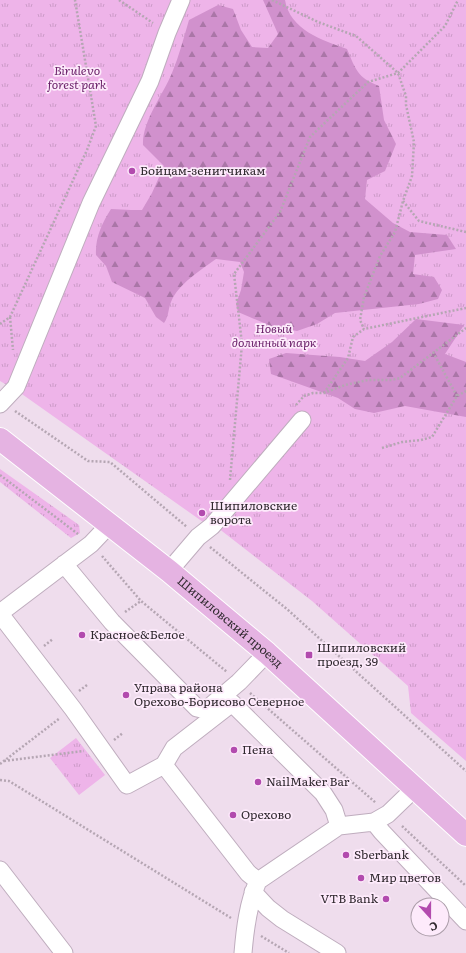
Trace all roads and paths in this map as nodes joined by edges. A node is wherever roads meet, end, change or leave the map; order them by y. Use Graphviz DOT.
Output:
graph roads {
  1 [pos="75,0"];
  2 [pos="119,0"];
  3 [pos="181,0"];
  4 [pos="272,0"];
  5 [pos="458,0"];
  6 [pos="167,33"];
  7 [pos="398,73"];
  8 [pos="403,201"];
  9 [pos="466,232"];
  10 [pos="466,308"];
  11 [pos="10,317"];
  12 [pos="0,324"];
  13 [pos="364,329"];
  14 [pos="13,352"];
  15 [pos="434,352"];
  16 [pos="466,391"];
  17 [pos="324,393"];
  18 [pos="457,396"];
  19 [pos="1,403"];
  20 [pos="302,420"];
  21 [pos="0,439"];
  22 [pos="382,448"];
  23 [pos="229,482"];
  24 [pos="110,524"];
  25 [pos="198,537"];
  26 [pos="64,564"];
  27 [pos="170,571"];
  28 [pos="0,614"];
  29 [pos="267,654"];
  30 [pos="73,708"];
  31 [pos="102,748"];
  32 [pos="4,761"];
  33 [pos="0,764"];
  34 [pos="164,765"];
  35 [pos="466,771"];
  36 [pos="0,780"];
  37 [pos="415,788"];
  38 [pos="374,822"];
  39 [pos="339,826"];
  40 [pos="466,835"];
  41 [pos="0,870"];
  42 [pos="255,887"];
  43 [pos="466,921"];
  44 [pos="246,927"];
  45 [pos="64,953"];
  46 [pos="243,953"];
  47 [pos="289,953"];
  48 [pos="337,953"];
  1 -- 11 [label="path"];
  2 -- 6 [label="path"];
  3 -- 6 [label="lane"];
  4 -- 7 [label="path"];
  5 -- 7 [label="path"];
  6 -- 19 [label="lane"];
  7 -- 8 [label="path"];
  7 -- 23 [label="path"];
  8 -- 9 [label="path"];
  8 -- 13 [label="path"];
  10 -- 13 [label="path"];
  11 -- 12 [label="path"];
  11 -- 14 [label="path"];
  13 -- 17 [label="path"];
  15 -- 18 [label="path"];
  16 -- 18 [label="path"];
  18 -- 22 [label="path"];
  19 -- 25 [label="path"];
  20 -- 25 [label="lane"];
  21 -- 24 [label="main road, Шипиловский проезд"];
  24 -- 26 [label="lane"];
  24 -- 27 [label="main road, Шипиловский проезд"];
  25 -- 27 [label="lane"];
  25 -- 35 [label="path"];
  26 -- 28 [label="lane"];
  26 -- 29 [label="lane"];
  27 -- 29 [label="main road, Шипиловский проезд"];
  28 -- 30 [label="lane"];
  29 -- 37 [label="main road, Шипиловский проезд"];
  30 -- 31 [label="lane"];
  30 -- 32 [label="path"];
  31 -- 32 [label="path"];
  31 -- 34 [label="lane"];
  32 -- 33 [label="path"];
  34 -- 39 [label="lane"];
  34 -- 42 [label="lane"];
  36 -- 44 [label="path"];
  37 -- 38 [label="lane"];
  37 -- 40 [label="main road, Шипиловский проезд"];
  38 -- 39 [label="lane"];
  38 -- 43 [label="lane"];
  39 -- 42 [label="lane"];
  41 -- 45 [label="lane"];
  42 -- 44 [label="lane"];
  42 -- 48 [label="lane"];
  44 -- 46 [label="lane"];
  44 -- 47 [label="path"];
}
